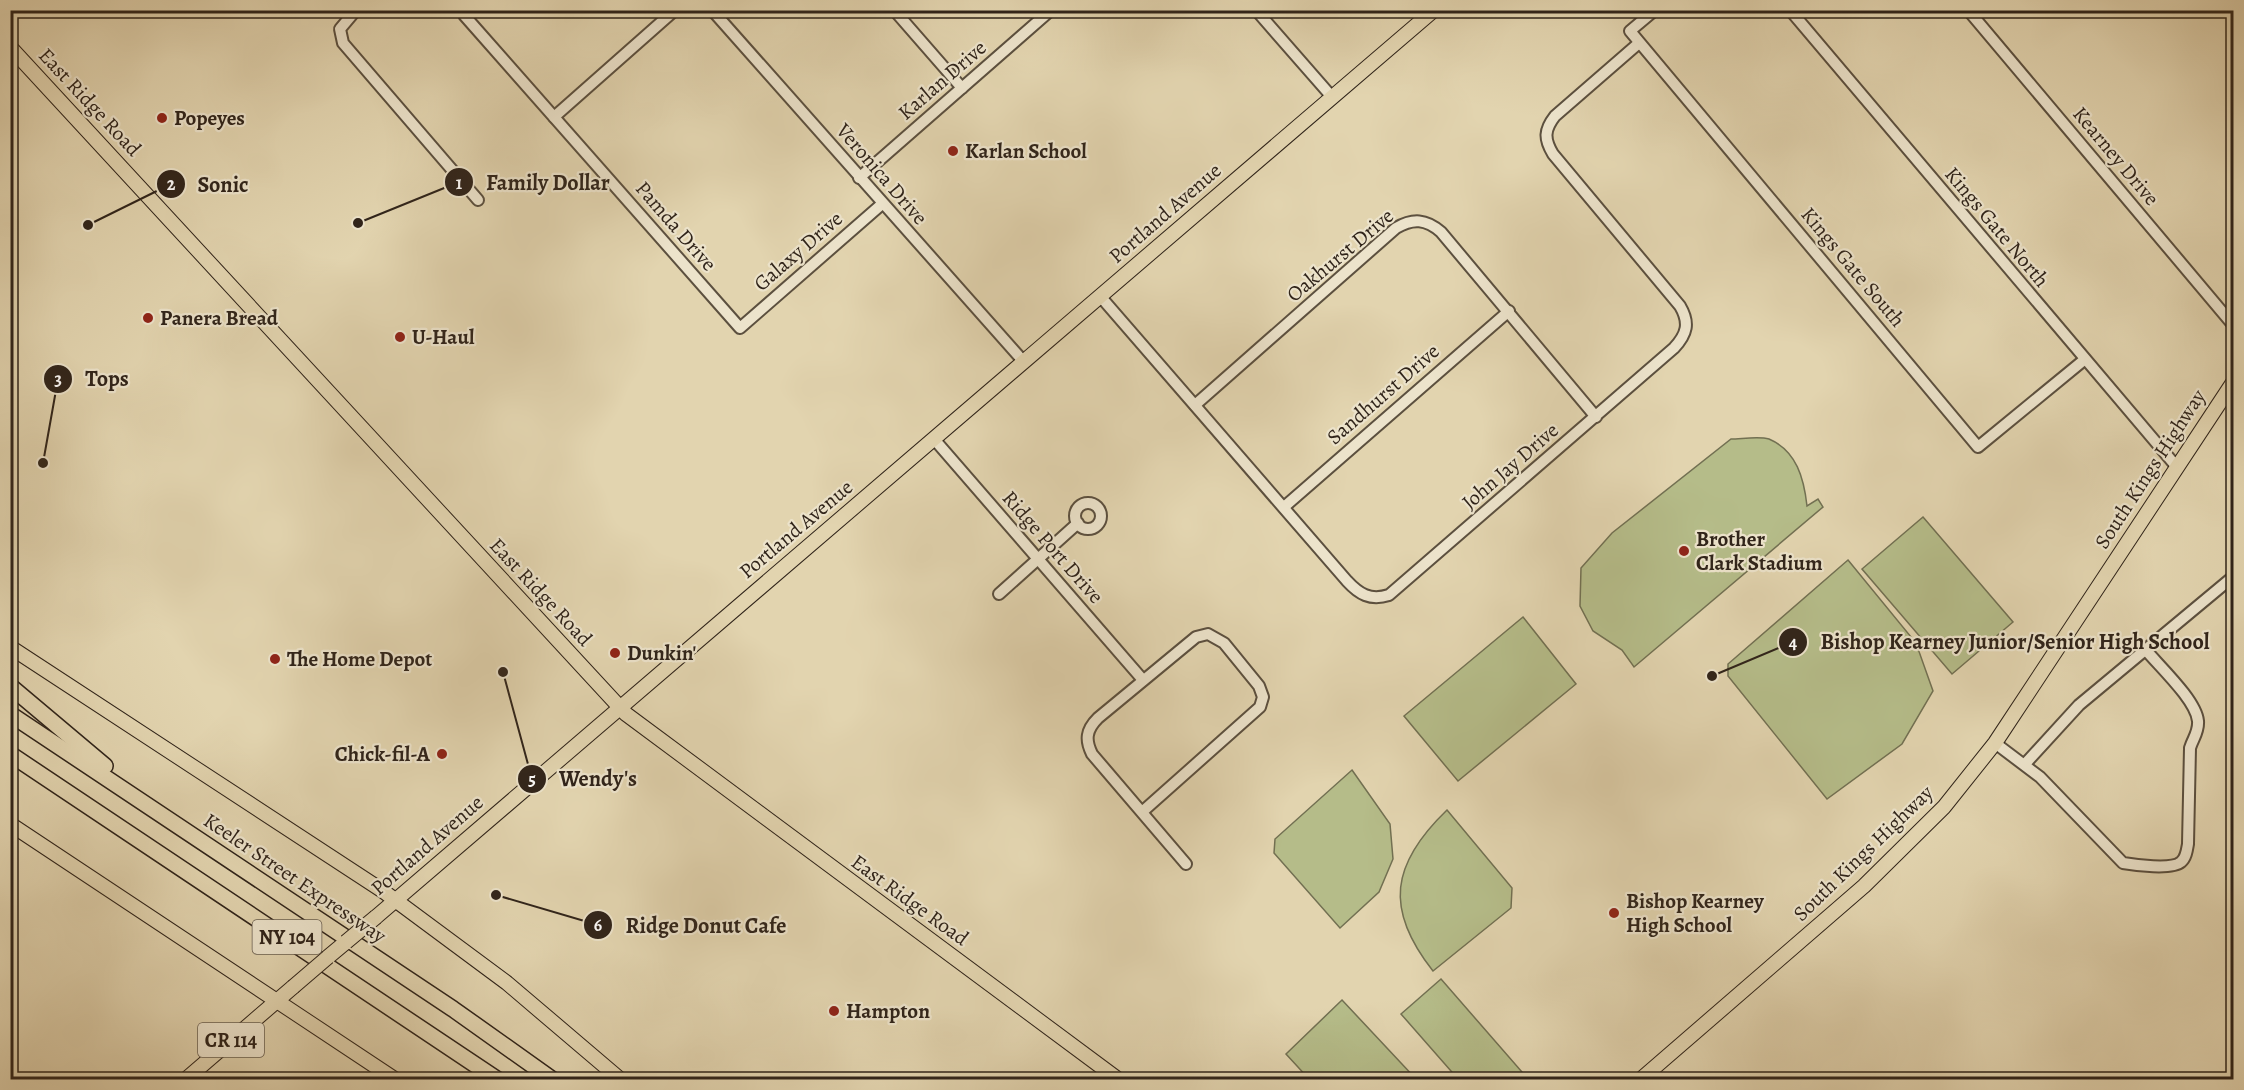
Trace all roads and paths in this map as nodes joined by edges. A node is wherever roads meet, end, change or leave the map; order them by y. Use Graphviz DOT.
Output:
graph roads {
  1 [pos="356,10"];
  2 [pos="675,10"];
  3 [pos="712,10"];
  4 [pos="894,10"];
  5 [pos="1051,10"];
  6 [pos="1256,10"];
  7 [pos="1434,10"];
  8 [pos="1654,10"];
  9 [pos="1790,10"];
  10 [pos="1968,10"];
  11 [pos="467,13"];
  12 [pos="1639,43"];
  13 [pos="10,47"];
  14 [pos="962,88"];
  15 [pos="1332,97"];
  16 [pos="554,117"];
  17 [pos="859,178"];
  18 [pos="478,200"];
  19 [pos="882,204"];
  20 [pos="1100,296"];
  21 [pos="1509,311"];
  22 [pos="2234,326"];
  23 [pos="740,328"];
  24 [pos="2084,360"];
  25 [pos="1024,362"];
  26 [pos="2234,381"];
  27 [pos="1195,405"];
  28 [pos="1596,417"];
  29 [pos="934,440"];
  30 [pos="2176,466"];
  31 [pos="1284,507"];
  32 [pos="1078,523"];
  33 [pos="1038,560"];
  34 [pos="2234,576"];
  35 [pos="999,594"];
  36 [pos="10,647"];
  37 [pos="2145,649"];
  38 [pos="1143,680"];
  39 [pos="10,686"];
  40 [pos="619,708"];
  41 [pos="10,714"];
  42 [pos="1995,743"];
  43 [pos="10,754"];
  44 [pos="10,759"];
  45 [pos="2025,764"];
  46 [pos="1142,812"];
  47 [pos="105,817"];
  48 [pos="10,824"];
  49 [pos="224,856"];
  50 [pos="1186,864"];
  51 [pos="395,900"];
  52 [pos="277,1001"];
  53 [pos="185,1080"];
  54 [pos="396,1080"];
  55 [pos="497,1080"];
  56 [pos="553,1080"];
  57 [pos="621,1080"];
  58 [pos="1119,1080"];
  59 [pos="1640,1080"];
  1 -- 18 [label="street"];
  2 -- 16 [label="street"];
  3 -- 17 [label="street, Veronica Drive"];
  4 -- 14 [label="street"];
  5 -- 14 [label="street, Karlan Drive"];
  6 -- 15 [label="street"];
  7 -- 15 [label="main road, Portland Avenue / CR 114"];
  8 -- 12 [label="street"];
  9 -- 24 [label="street, Kings Gate North"];
  10 -- 22 [label="street, Kearney Drive"];
  11 -- 16 [label="street, Pamda Drive"];
  12 -- 24 [label="street, Kings Gate South"];
  12 -- 28 [label="street, John Jay Drive"];
  13 -- 40 [label="main road, East Ridge Road"];
  14 -- 17 [label="street, Karlan Drive"];
  15 -- 20 [label="main road, Portland Avenue / CR 114"];
  16 -- 23 [label="street, Pamda Drive"];
  17 -- 19 [label="street, Veronica Drive"];
  19 -- 23 [label="street, Galaxy Drive"];
  19 -- 25 [label="street, Veronica Drive"];
  20 -- 25 [label="main road, Portland Avenue / CR 114"];
  20 -- 27 [label="street, John Jay Drive"];
  21 -- 27 [label="street, Oakhurst Drive"];
  21 -- 28 [label="street, Oakhurst Drive"];
  21 -- 31 [label="street, Sandhurst Drive"];
  24 -- 30 [label="street, Kings Gate North"];
  25 -- 29 [label="main road, Portland Avenue / CR 114"];
  26 -- 30 [label="main road, South Kings Highway"];
  27 -- 31 [label="street, John Jay Drive"];
  28 -- 31 [label="street, John Jay Drive"];
  29 -- 33 [label="street, Ridge Port Drive"];
  29 -- 40 [label="main road, Portland Avenue / CR 114"];
  30 -- 42 [label="main road, South Kings Highway"];
  32 -- 33 [label="street"];
  33 -- 35 [label="street"];
  33 -- 38 [label="street, Ridge Port Drive"];
  34 -- 37 [label="street"];
  36 -- 51 [label="main road"];
  37 -- 45 [label="street"];
  37 -- 45 [label="street"];
  38 -- 46 [label="street"];
  38 -- 46 [label="street"];
  39 -- 49 [label="highway"];
  40 -- 51 [label="main road, Portland Avenue / CR 114"];
  40 -- 58 [label="main road, East Ridge Road"];
  41 -- 49 [label="highway, Keeler Street Expressway / NY 104"];
  42 -- 45 [label="street"];
  42 -- 59 [label="main road, South Kings Highway"];
  43 -- 47 [label="highway, NY 104"];
  44 -- 47 [label="highway"];
  46 -- 50 [label="street"];
  47 -- 55 [label="highway, NY 104"];
  48 -- 52 [label="main road"];
  49 -- 56 [label="highway, Keeler Street Expressway / NY 104"];
  51 -- 52 [label="main road, Portland Avenue / CR 114, bridge"];
  51 -- 57 [label="main road"];
  52 -- 53 [label="main road, Portland Avenue / CR 114"];
  52 -- 54 [label="main road"];
}
